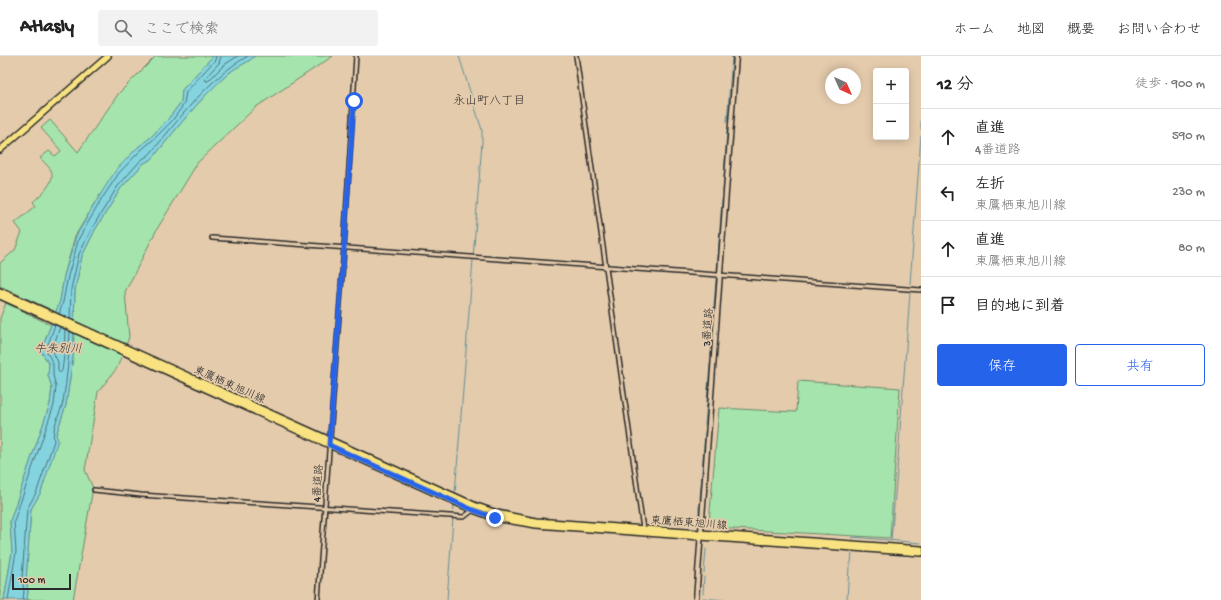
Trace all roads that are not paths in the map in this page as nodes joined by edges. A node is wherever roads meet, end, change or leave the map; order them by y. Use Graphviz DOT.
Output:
graph roads {
  1 [pos="108,56"];
  2 [pos="356,56"];
  3 [pos="576,56"];
  4 [pos="736,56"];
  5 [pos="0,150"];
  6 [pos="212,238"];
  7 [pos="344,248"];
  8 [pos="606,268"];
  9 [pos="720,276"];
  10 [pos="921,290"];
  11 [pos="0,291"];
  12 [pos="0,296"];
  13 [pos="22,304"];
  14 [pos="329,443"];
  15 [pos="94,490"];
  16 [pos="325,506"];
  17 [pos="474,508"];
  18 [pos="643,531"];
  19 [pos="701,535"];
  20 [pos="921,549"];
  21 [pos="921,553"];
  22 [pos="318,600"];
  23 [pos="696,600"];
  1 -- 5 [label="main road"];
  2 -- 7 [label="street, 4番道路"];
  3 -- 8 [label="street"];
  4 -- 9 [label="street, 3番道路"];
  6 -- 7 [label="street"];
  7 -- 8 [label="street"];
  7 -- 14 [label="street, 4番道路"];
  8 -- 9 [label="street"];
  8 -- 18 [label="street"];
  9 -- 10 [label="street"];
  9 -- 19 [label="street, 3番道路"];
  11 -- 13 [label="main road, 東鷹栖東旭川線"];
  12 -- 13 [label="main road, 東鷹栖東旭川線"];
  13 -- 14 [label="main road, 東鷹栖東旭川線"];
  14 -- 16 [label="street, 4番道路"];
  14 -- 17 [label="main road, 東鷹栖東旭川線"];
  15 -- 16 [label="street"];
  16 -- 17 [label="street"];
  16 -- 22 [label="street, 4番道路"];
  17 -- 18 [label="main road, 東鷹栖東旭川線"];
  18 -- 19 [label="main road, 東鷹栖東旭川線"];
  19 -- 20 [label="main road, 東鷹栖東旭川線"];
  19 -- 21 [label="main road, 東鷹栖東旭川線"];
  19 -- 23 [label="street, 3番道路"];
}
